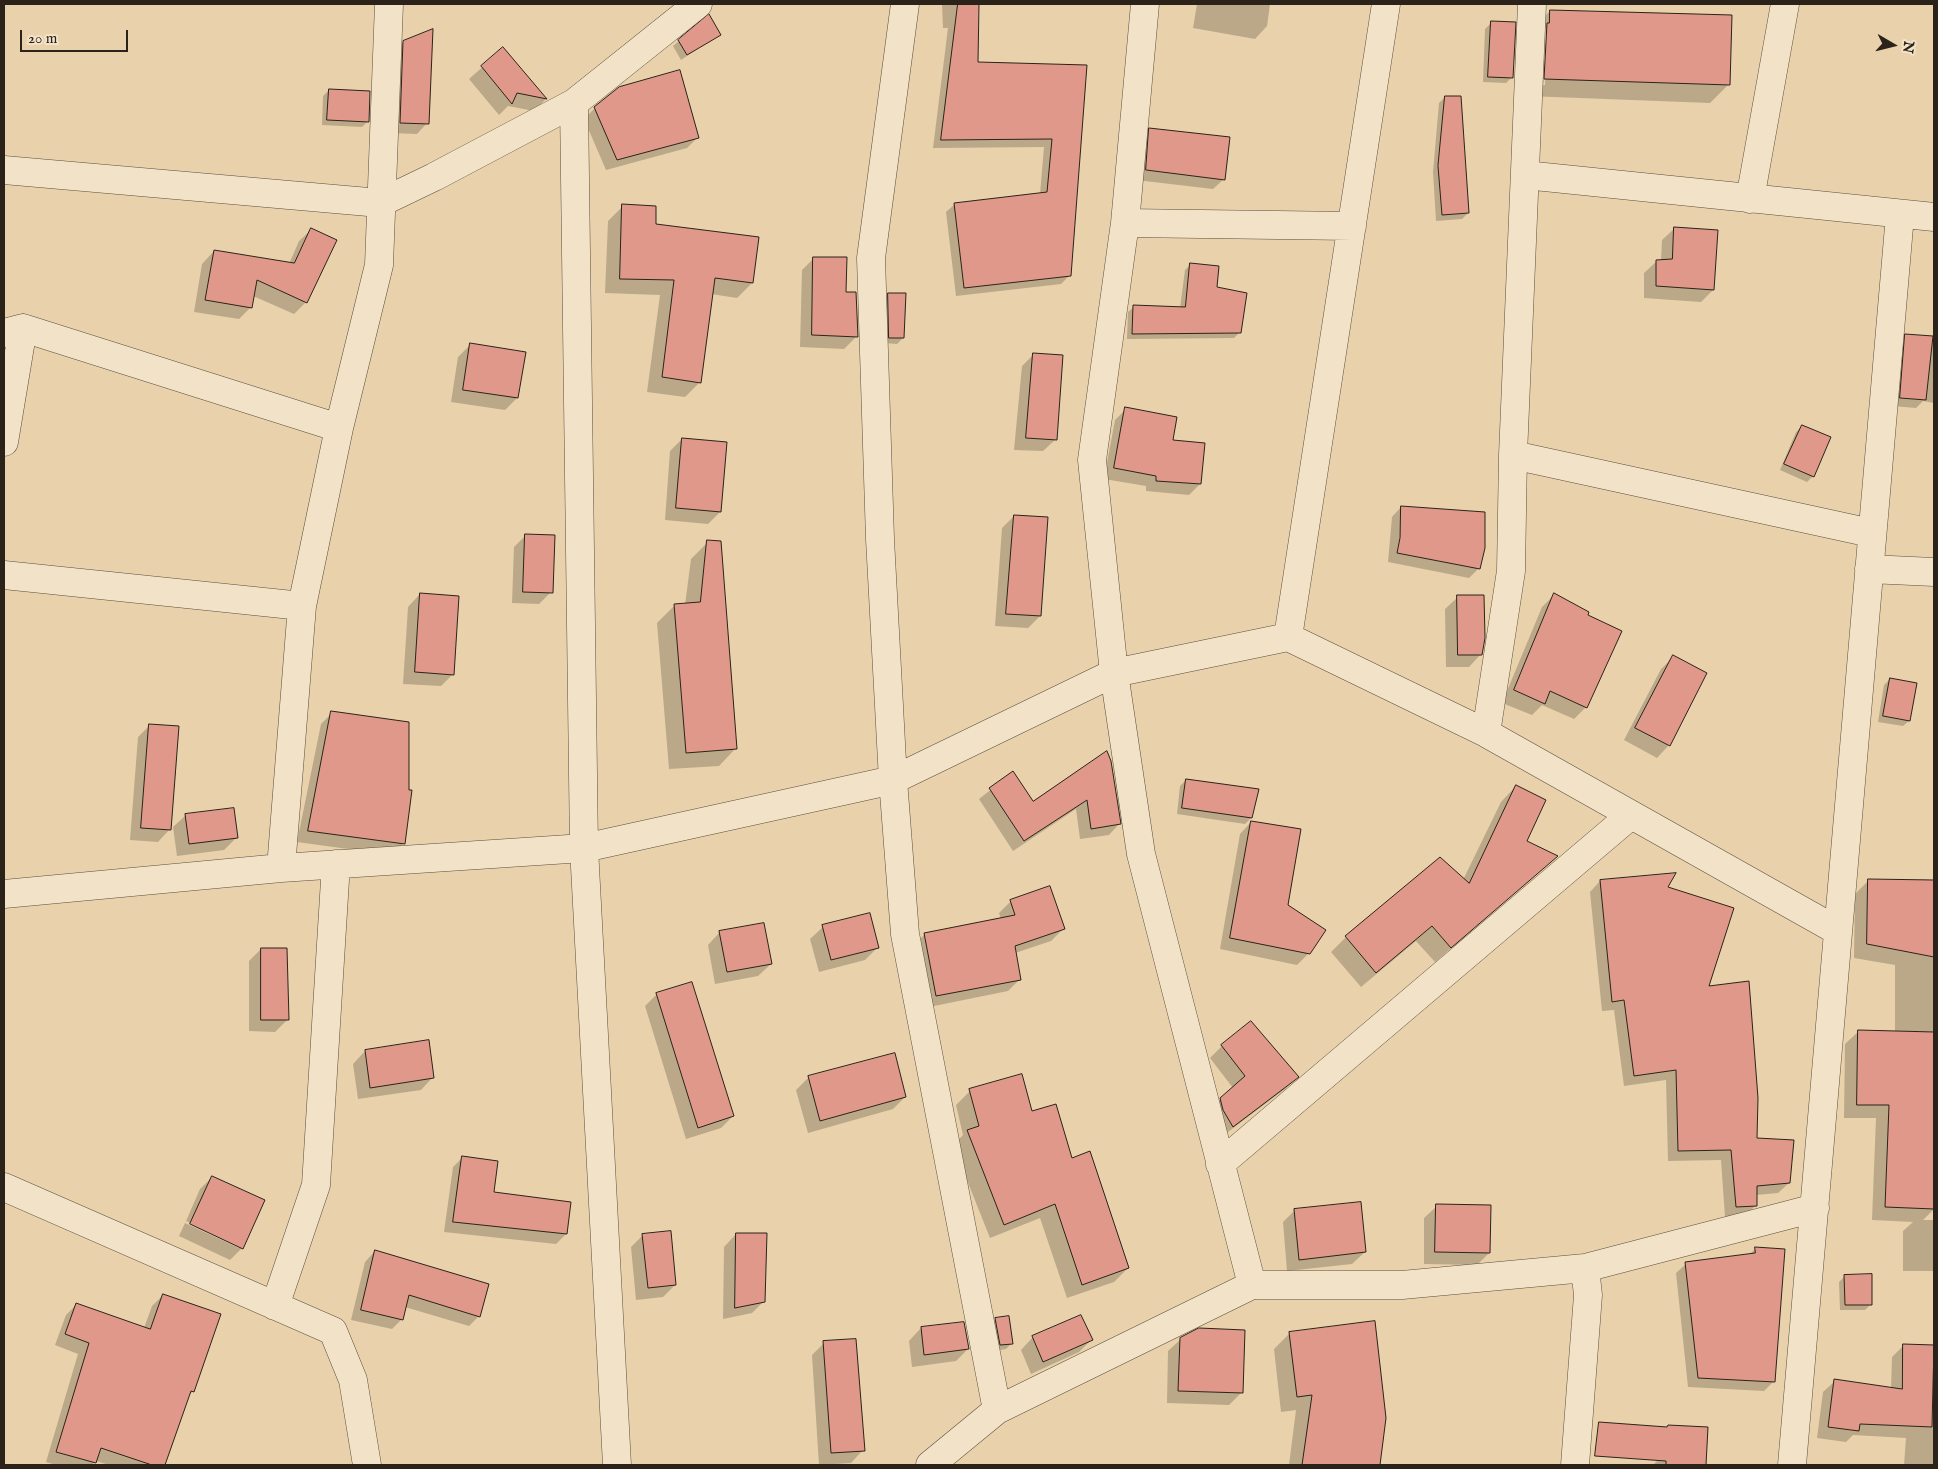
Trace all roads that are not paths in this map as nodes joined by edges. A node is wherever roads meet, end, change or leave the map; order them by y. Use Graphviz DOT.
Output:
graph roads {
  1 [pos="389,4"];
  2 [pos="698,4"];
  3 [pos="905,4"];
  4 [pos="1144,4"];
  5 [pos="1386,4"];
  6 [pos="1532,4"];
  7 [pos="1785,4"];
  8 [pos="574,103"];
  9 [pos="4,170"];
  10 [pos="1525,175"];
  11 [pos="1750,199"];
  12 [pos="380,203"];
  13 [pos="1900,215"];
  14 [pos="1934,217"];
  15 [pos="1125,223"];
  16 [pos="1352,226"];
  17 [pos="14,330"];
  18 [pos="340,428"];
  19 [pos="4,442"];
  20 [pos="1513,454"];
  21 [pos="1871,533"];
  22 [pos="1869,569"];
  23 [pos="1934,572"];
  24 [pos="4,575"];
  25 [pos="302,606"];
  26 [pos="1288,637"];
  27 [pos="1114,673"];
  28 [pos="1486,733"];
  29 [pos="893,780"];
  30 [pos="1632,815"];
  31 [pos="584,848"];
  32 [pos="336,864"];
  33 [pos="281,868"];
  34 [pos="4,894"];
  35 [pos="1838,932"];
  36 [pos="1220,1164"];
  37 [pos="4,1187"];
  38 [pos="1814,1208"];
  39 [pos="1585,1268"];
  40 [pos="1252,1285"];
  41 [pos="274,1306"];
  42 [pos="996,1410"];
  43 [pos="367,1465"];
  44 [pos="617,1465"];
  45 [pos="930,1465"];
  46 [pos="1575,1465"];
  47 [pos="1792,1465"];
  1 -- 12 [label="street"];
  2 -- 8 [label="street"];
  3 -- 29 [label="street"];
  4 -- 15 [label="street"];
  5 -- 16 [label="street"];
  6 -- 10 [label="street"];
  7 -- 11 [label="street"];
  8 -- 12 [label="street"];
  8 -- 31 [label="street"];
  9 -- 12 [label="street"];
  10 -- 11 [label="street"];
  10 -- 20 [label="street"];
  11 -- 13 [label="street"];
  12 -- 18 [label="street"];
  13 -- 14 [label="street"];
  13 -- 21 [label="street"];
  15 -- 16 [label="street"];
  15 -- 27 [label="street"];
  16 -- 26 [label="street"];
  17 -- 18 [label="street"];
  17 -- 19 [label="street"];
  18 -- 25 [label="street"];
  20 -- 21 [label="street"];
  20 -- 28 [label="street"];
  21 -- 22 [label="street"];
  22 -- 23 [label="street"];
  22 -- 35 [label="street"];
  24 -- 25 [label="street"];
  25 -- 33 [label="street"];
  26 -- 27 [label="street"];
  26 -- 28 [label="street"];
  27 -- 29 [label="street"];
  27 -- 36 [label="street"];
  28 -- 30 [label="street"];
  29 -- 31 [label="street"];
  29 -- 42 [label="street"];
  30 -- 35 [label="street"];
  30 -- 36 [label="street"];
  31 -- 32 [label="street"];
  31 -- 44 [label="street"];
  32 -- 33 [label="street"];
  32 -- 41 [label="street"];
  33 -- 34 [label="street"];
  35 -- 38 [label="street"];
  36 -- 40 [label="street"];
  37 -- 41 [label="street"];
  38 -- 39 [label="street"];
  38 -- 47 [label="street"];
  39 -- 40 [label="street"];
  39 -- 46 [label="street"];
  40 -- 42 [label="street"];
  41 -- 43 [label="street"];
  42 -- 45 [label="street"];
}
